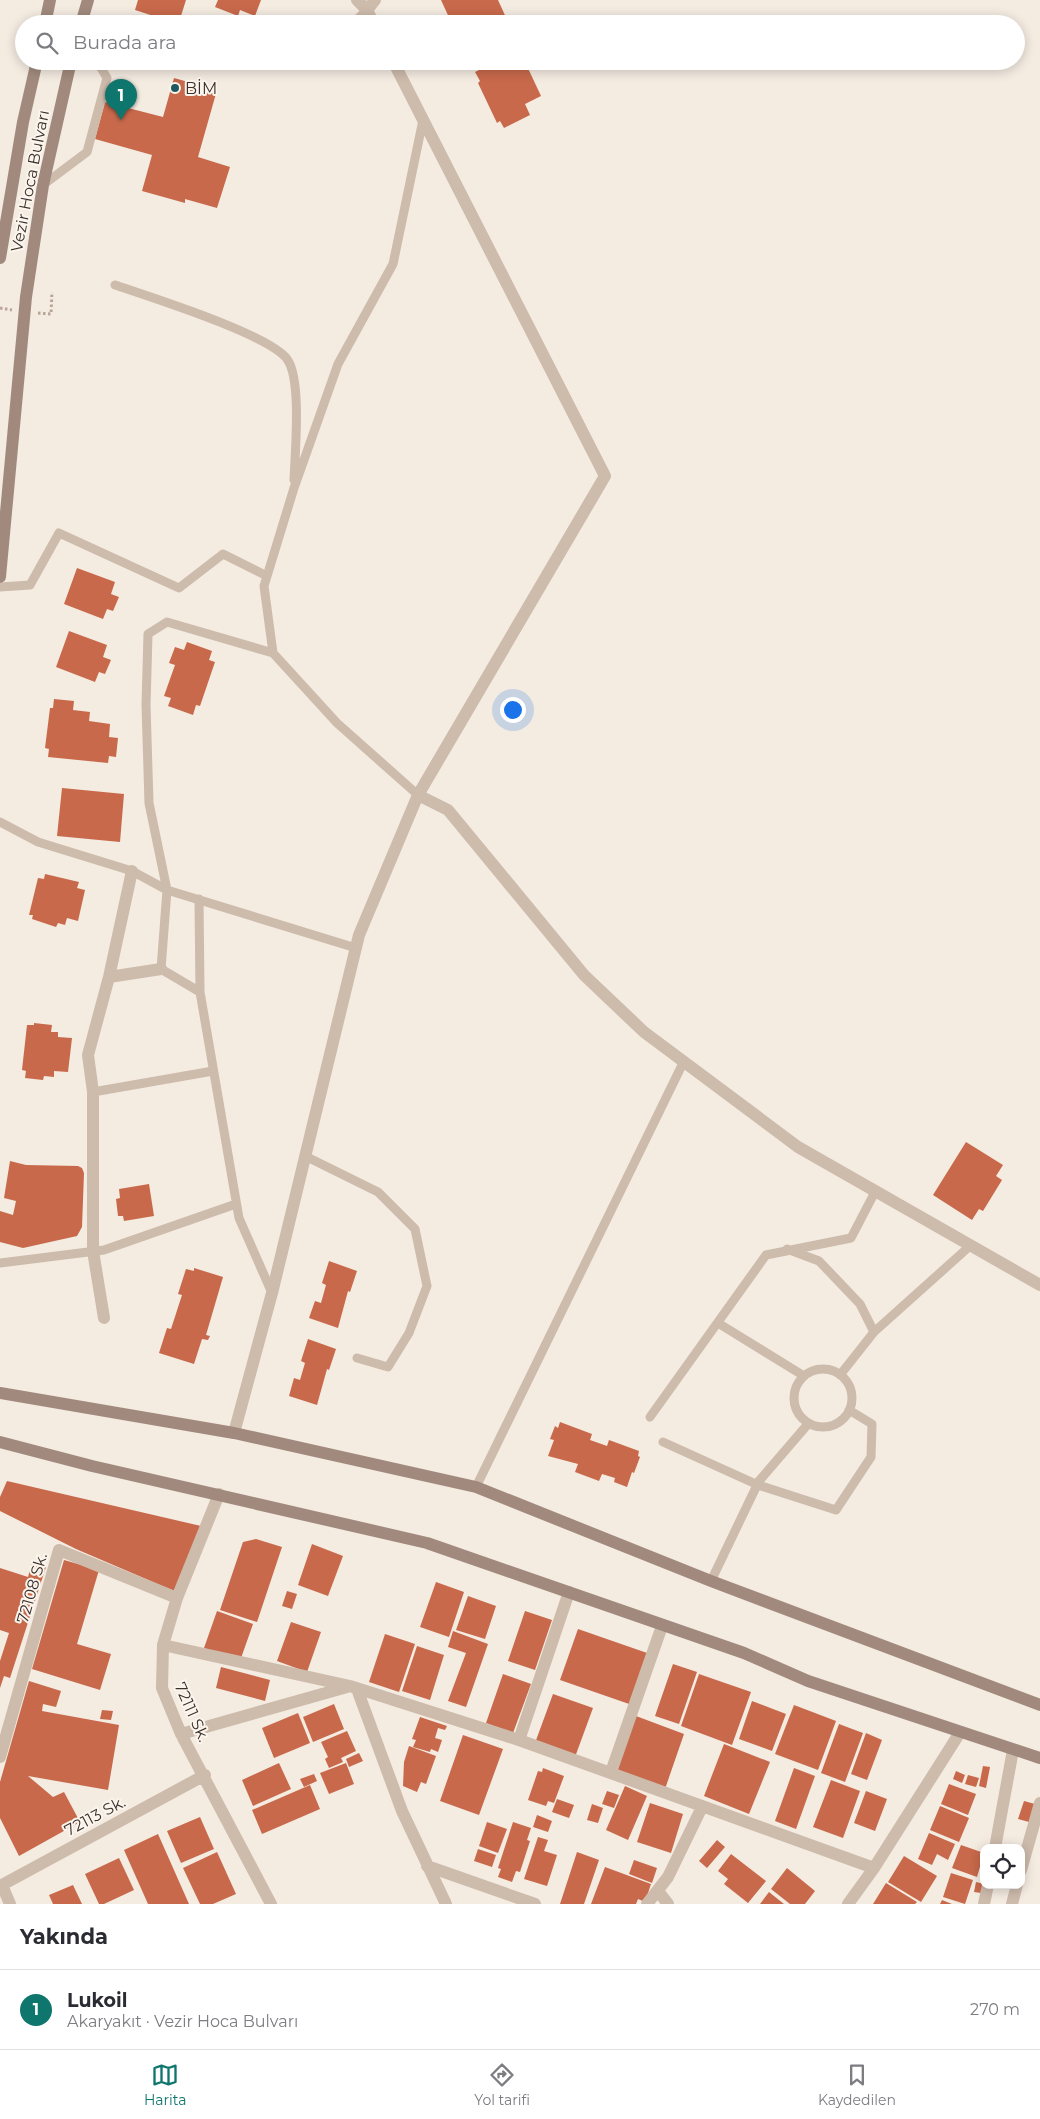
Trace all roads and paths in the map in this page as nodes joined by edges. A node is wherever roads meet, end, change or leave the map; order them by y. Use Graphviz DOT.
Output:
graph roads {
  1 [pos="50,0"];
  2 [pos="88,0"];
  3 [pos="357,0"];
  4 [pos="371,5"];
  5 [pos="47,15"];
  6 [pos="84,15"];
  7 [pos="361,15"];
  8 [pos="35,70"];
  9 [pos="69,70"];
  10 [pos="102,70"];
  11 [pos="398,70"];
  12 [pos="423,120"];
  13 [pos="43,185"];
  14 [pos="0,258"];
  15 [pos="115,285"];
  16 [pos="52,292"];
  17 [pos="50,314"];
  18 [pos="294,488"];
  19 [pos="268,576"];
  20 [pos="0,577"];
  21 [pos="0,587"];
  22 [pos="273,653"];
  23 [pos="418,795"];
  24 [pos="0,822"];
  25 [pos="132,870"];
  26 [pos="167,890"];
  27 [pos="199,900"];
  28 [pos="356,948"];
  29 [pos="161,969"];
  30 [pos="109,977"];
  31 [pos="200,992"];
  32 [pos="684,1061"];
  33 [pos="213,1071"];
  34 [pos="94,1092"];
  35 [pos="305,1156"];
  36 [pos="876,1190"];
  37 [pos="236,1204"];
  38 [pos="972,1245"];
  39 [pos="787,1249"];
  40 [pos="93,1251"];
  41 [pos="0,1263"];
  42 [pos="1040,1285"];
  43 [pos="272,1293"];
  44 [pos="104,1318"];
  45 [pos="718,1323"];
  46 [pos="874,1332"];
  47 [pos="357,1358"];
  48 [pos="840,1375"];
  49 [pos="804,1376"];
  50 [pos="0,1394"];
  51 [pos="850,1410"];
  52 [pos="650,1417"];
  53 [pos="808,1424"];
  54 [pos="234,1433"];
  55 [pos="0,1442"];
  56 [pos="663,1442"];
  57 [pos="758,1484"];
  58 [pos="476,1487"];
  59 [pos="219,1494"];
  60 [pos="711,1581"];
  61 [pos="569,1592"];
  62 [pos="177,1598"];
  63 [pos="662,1626"];
  64 [pos="163,1645"];
  65 [pos="353,1687"];
  66 [pos="1040,1705"];
  67 [pos="958,1732"];
  68 [pos="181,1734"];
  69 [pos="519,1740"];
  70 [pos="1013,1750"];
  71 [pos="0,1757"];
  72 [pos="1040,1758"];
  73 [pos="611,1772"];
  74 [pos="205,1775"];
  75 [pos="1040,1803"];
  76 [pos="702,1807"];
  77 [pos="996,1844"];
  78 [pos="1025,1856"];
  79 [pos="427,1866"];
  80 [pos="874,1868"];
  81 [pos="1,1886"];
  82 [pos="987,1889"];
  83 [pos="1016,1889"];
  84 [pos="658,1891"];
  85 [pos="10,1904"];
  86 [pos="271,1904"];
  87 [pos="446,1904"];
  88 [pos="535,1904"];
  89 [pos="647,1904"];
  90 [pos="668,1904"];
  91 [pos="848,1904"];
  92 [pos="984,1904"];
  93 [pos="1012,1904"];
  1 -- 5 [label="main road"];
  2 -- 6 [label="main road"];
  3 -- 4 [label="street"];
  4 -- 7 [label="lane"];
  8 -- 14 [label="main road, Vezir Hoca Bulvarı"];
  9 -- 13 [label="main road, Vezir Hoca Bulvarı"];
  10 -- 13 [label="lane"];
  11 -- 12 [label="street"];
  12 -- 18 [label="lane"];
  12 -- 23 [label="street"];
  13 -- 20 [label="main road, Vezir Hoca Bulvarı"];
  15 -- 18 [label="lane"];
  16 -- 17 [label="path"];
  18 -- 19 [label="lane"];
  19 -- 21 [label="lane"];
  19 -- 22 [label="lane"];
  22 -- 23 [label="lane"];
  22 -- 26 [label="lane"];
  23 -- 28 [label="street"];
  23 -- 32 [label="street"];
  24 -- 25 [label="lane"];
  25 -- 26 [label="lane"];
  25 -- 30 [label="street"];
  26 -- 27 [label="lane"];
  26 -- 29 [label="lane"];
  27 -- 28 [label="lane"];
  27 -- 31 [label="lane"];
  28 -- 35 [label="street"];
  29 -- 30 [label="street"];
  29 -- 31 [label="lane"];
  30 -- 34 [label="street"];
  31 -- 33 [label="lane"];
  32 -- 36 [label="street"];
  32 -- 58 [label="lane"];
  33 -- 34 [label="lane"];
  33 -- 37 [label="lane"];
  34 -- 40 [label="street"];
  35 -- 43 [label="street"];
  35 -- 47 [label="lane"];
  36 -- 38 [label="street"];
  36 -- 39 [label="lane"];
  37 -- 40 [label="lane"];
  37 -- 43 [label="lane"];
  38 -- 42 [label="street"];
  38 -- 46 [label="lane"];
  39 -- 45 [label="lane"];
  39 -- 46 [label="lane"];
  40 -- 41 [label="lane"];
  40 -- 44 [label="street"];
  43 -- 54 [label="street"];
  45 -- 49 [label="lane"];
  45 -- 52 [label="lane"];
  46 -- 48 [label="lane"];
  48 -- 49 [label="lane"];
  48 -- 51 [label="lane"];
  49 -- 53 [label="lane"];
  50 -- 54 [label="main road"];
  51 -- 53 [label="lane"];
  51 -- 57 [label="lane"];
  53 -- 57 [label="lane"];
  54 -- 58 [label="main road"];
  55 -- 59 [label="main road"];
  56 -- 57 [label="lane"];
  57 -- 60 [label="lane"];
  58 -- 60 [label="main road"];
  59 -- 61 [label="main road"];
  59 -- 62 [label="street, 72111 Sk."];
  60 -- 66 [label="main road"];
  61 -- 63 [label="main road"];
  61 -- 69 [label="street"];
  62 -- 64 [label="street, 72111 Sk."];
  62 -- 71 [label="street, 72108 Sk."];
  63 -- 67 [label="main road"];
  63 -- 73 [label="street"];
  64 -- 65 [label="street"];
  64 -- 68 [label="street, 72111 Sk."];
  65 -- 68 [label="street"];
  65 -- 69 [label="street"];
  65 -- 79 [label="street"];
  67 -- 70 [label="main road"];
  67 -- 80 [label="street"];
  68 -- 74 [label="street, 72111 Sk."];
  69 -- 73 [label="street"];
  70 -- 72 [label="main road"];
  70 -- 77 [label="street"];
  73 -- 76 [label="street"];
  74 -- 81 [label="street, 72113 Sk."];
  74 -- 86 [label="street, 72111 Sk."];
  75 -- 78 [label="street"];
  76 -- 80 [label="street"];
  76 -- 84 [label="street"];
  79 -- 87 [label="street"];
  79 -- 88 [label="street"];
  80 -- 91 [label="street"];
  81 -- 85 [label="street"];
  82 -- 92 [label="street"];
  83 -- 93 [label="street"];
  84 -- 89 [label="street"];
  84 -- 90 [label="street"];
}
